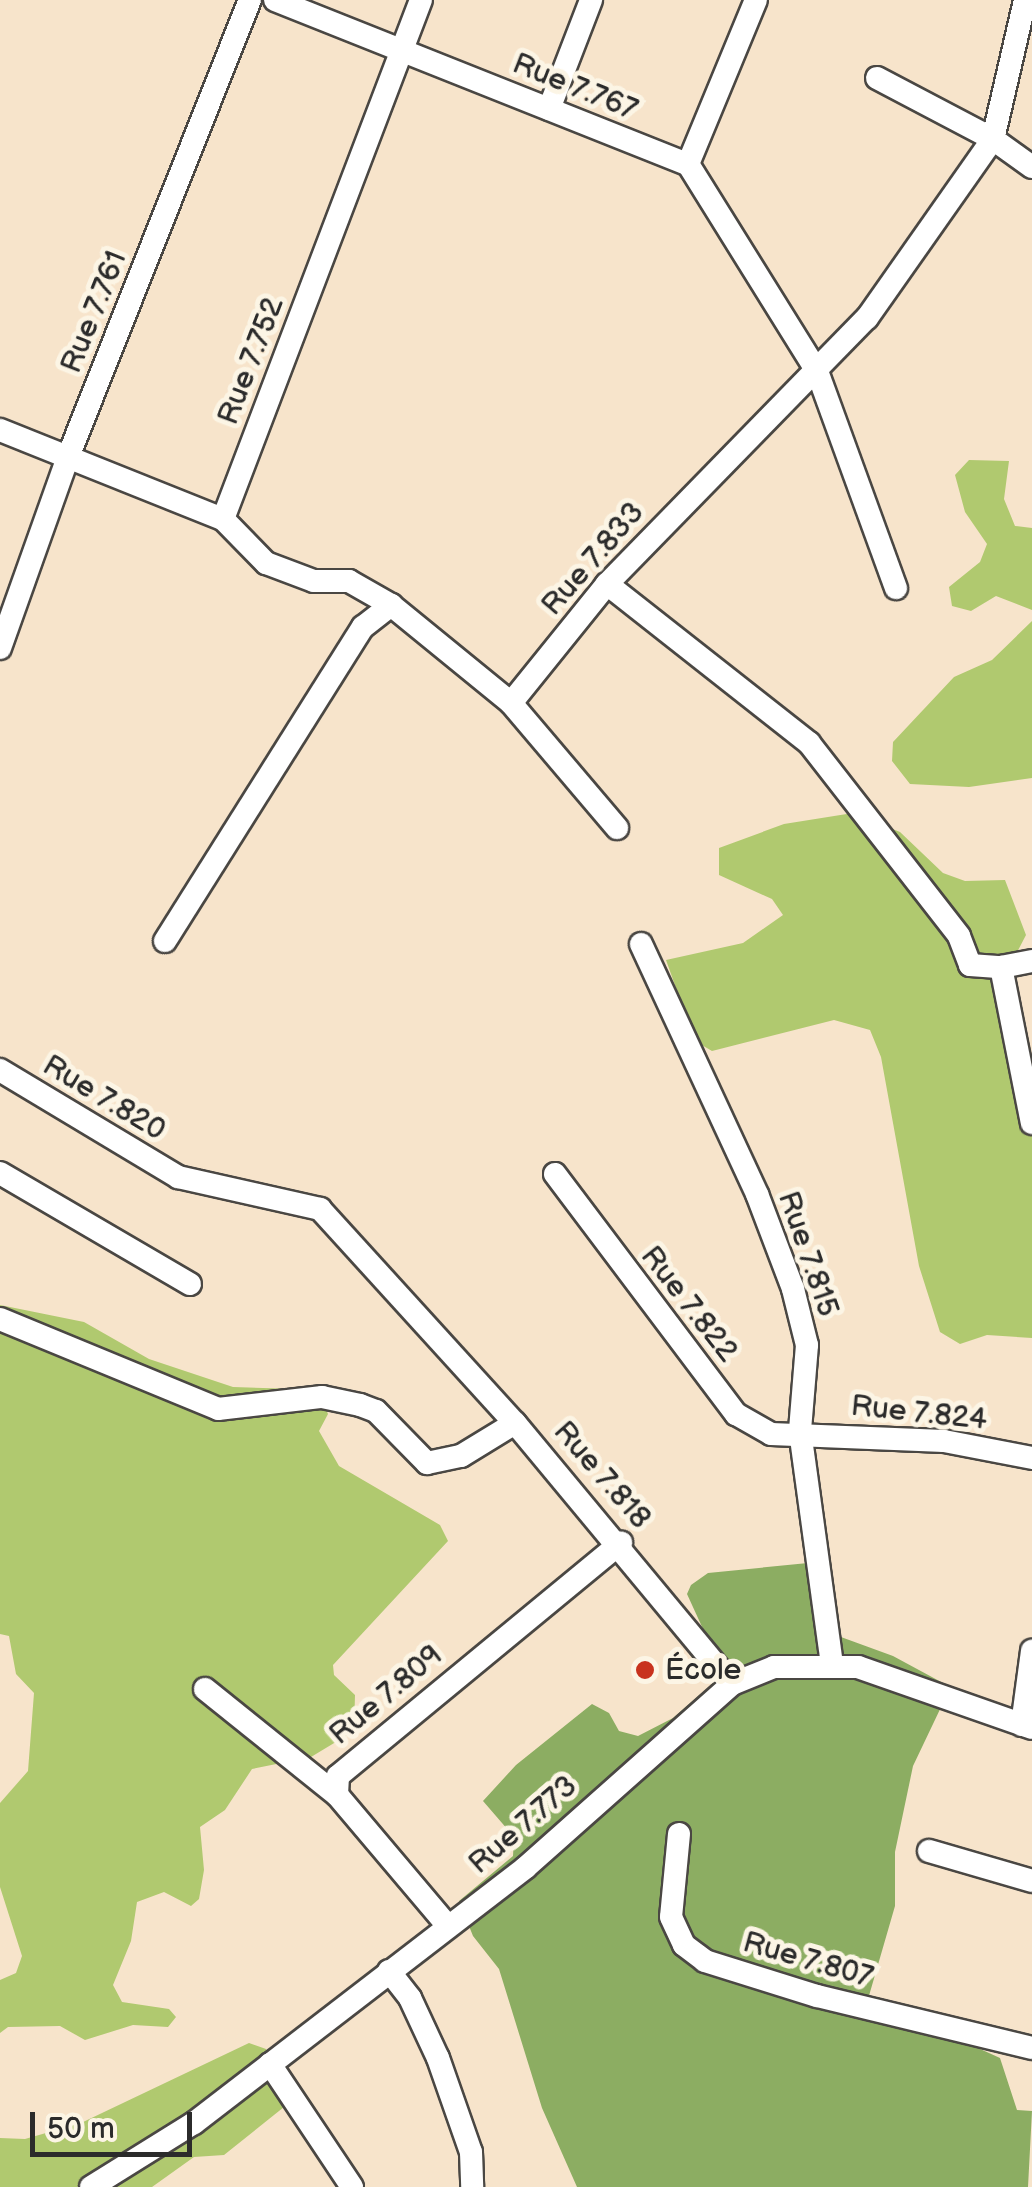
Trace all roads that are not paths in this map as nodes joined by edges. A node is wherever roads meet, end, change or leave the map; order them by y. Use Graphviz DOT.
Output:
graph roads {
  1 [pos="250,0"];
  2 [pos="274,0"];
  3 [pos="421,0"];
  4 [pos="591,0"];
  5 [pos="756,0"];
  6 [pos="1025,0"];
  7 [pos="401,50"];
  8 [pos="877,78"];
  9 [pos="549,109"];
  10 [pos="994,138"];
  11 [pos="688,164"];
  12 [pos="1032,167"];
  13 [pos="817,370"];
  14 [pos="0,430"];
  15 [pos="68,457"];
  16 [pos="223,520"];
  17 [pos="608,584"];
  18 [pos="896,588"];
  19 [pos="391,605"];
  20 [pos="0,648"];
  21 [pos="511,703"];
  22 [pos="617,828"];
  23 [pos="165,941"];
  24 [pos="641,944"];
  25 [pos="1032,960"];
  26 [pos="1001,967"];
  27 [pos="0,1070"];
  28 [pos="1031,1112"];
  29 [pos="0,1173"];
  30 [pos="555,1174"];
  31 [pos="190,1284"];
  32 [pos="0,1318"];
  33 [pos="515,1423"];
  34 [pos="800,1432"];
  35 [pos="1032,1458"];
  36 [pos="621,1543"];
  37 [pos="1032,1652"];
  38 [pos="832,1665"];
  39 [pos="732,1684"];
  40 [pos="205,1690"];
  41 [pos="1027,1726"];
  42 [pos="338,1795"];
  43 [pos="680,1834"];
  44 [pos="929,1850"];
  45 [pos="1032,1881"];
  46 [pos="447,1925"];
  47 [pos="389,1972"];
  48 [pos="1032,2048"];
  49 [pos="270,2064"];
  50 [pos="92,2187"];
  51 [pos="352,2187"];
  52 [pos="472,2187"];
  1 -- 15 [label="street, Rue 7.761"];
  2 -- 7 [label="street, Rue 7.767"];
  3 -- 7 [label="street, Rue 7.752"];
  4 -- 9 [label="street"];
  5 -- 11 [label="street"];
  6 -- 10 [label="street, Rue 7.833"];
  7 -- 9 [label="street, Rue 7.767"];
  7 -- 16 [label="street, Rue 7.752"];
  8 -- 10 [label="street"];
  9 -- 11 [label="street, Rue 7.767"];
  10 -- 12 [label="street"];
  10 -- 13 [label="street, Rue 7.833"];
  11 -- 13 [label="street"];
  13 -- 17 [label="street, Rue 7.833"];
  13 -- 18 [label="street"];
  14 -- 15 [label="street"];
  15 -- 16 [label="street"];
  15 -- 20 [label="street, Rue 7.761"];
  16 -- 19 [label="street"];
  17 -- 21 [label="street, Rue 7.833"];
  17 -- 26 [label="street"];
  19 -- 21 [label="street"];
  19 -- 23 [label="street"];
  21 -- 22 [label="street"];
  24 -- 34 [label="street, Rue 7.815"];
  25 -- 26 [label="street"];
  26 -- 28 [label="street"];
  27 -- 33 [label="street, Rue 7.820"];
  29 -- 31 [label="street"];
  30 -- 34 [label="street, Rue 7.822"];
  32 -- 33 [label="street, Rue 7.818"];
  33 -- 36 [label="street, Rue 7.818"];
  34 -- 35 [label="street, Rue 7.824"];
  34 -- 38 [label="street, Rue 7.815"];
  36 -- 39 [label="street, Rue 7.818"];
  36 -- 42 [label="street, Rue 7.809"];
  37 -- 41 [label="street"];
  38 -- 39 [label="street, Rue 7.773"];
  38 -- 41 [label="street, Rue 7.773"];
  39 -- 46 [label="street, Rue 7.773"];
  40 -- 42 [label="street"];
  42 -- 46 [label="street, Rue 7.809"];
  43 -- 48 [label="street, Rue 7.807"];
  44 -- 45 [label="street"];
  46 -- 47 [label="street, Rue 7.773"];
  47 -- 49 [label="street, Rue 7.773"];
  47 -- 52 [label="street"];
  49 -- 50 [label="street, Rue 7.773"];
  49 -- 51 [label="street"];
}
